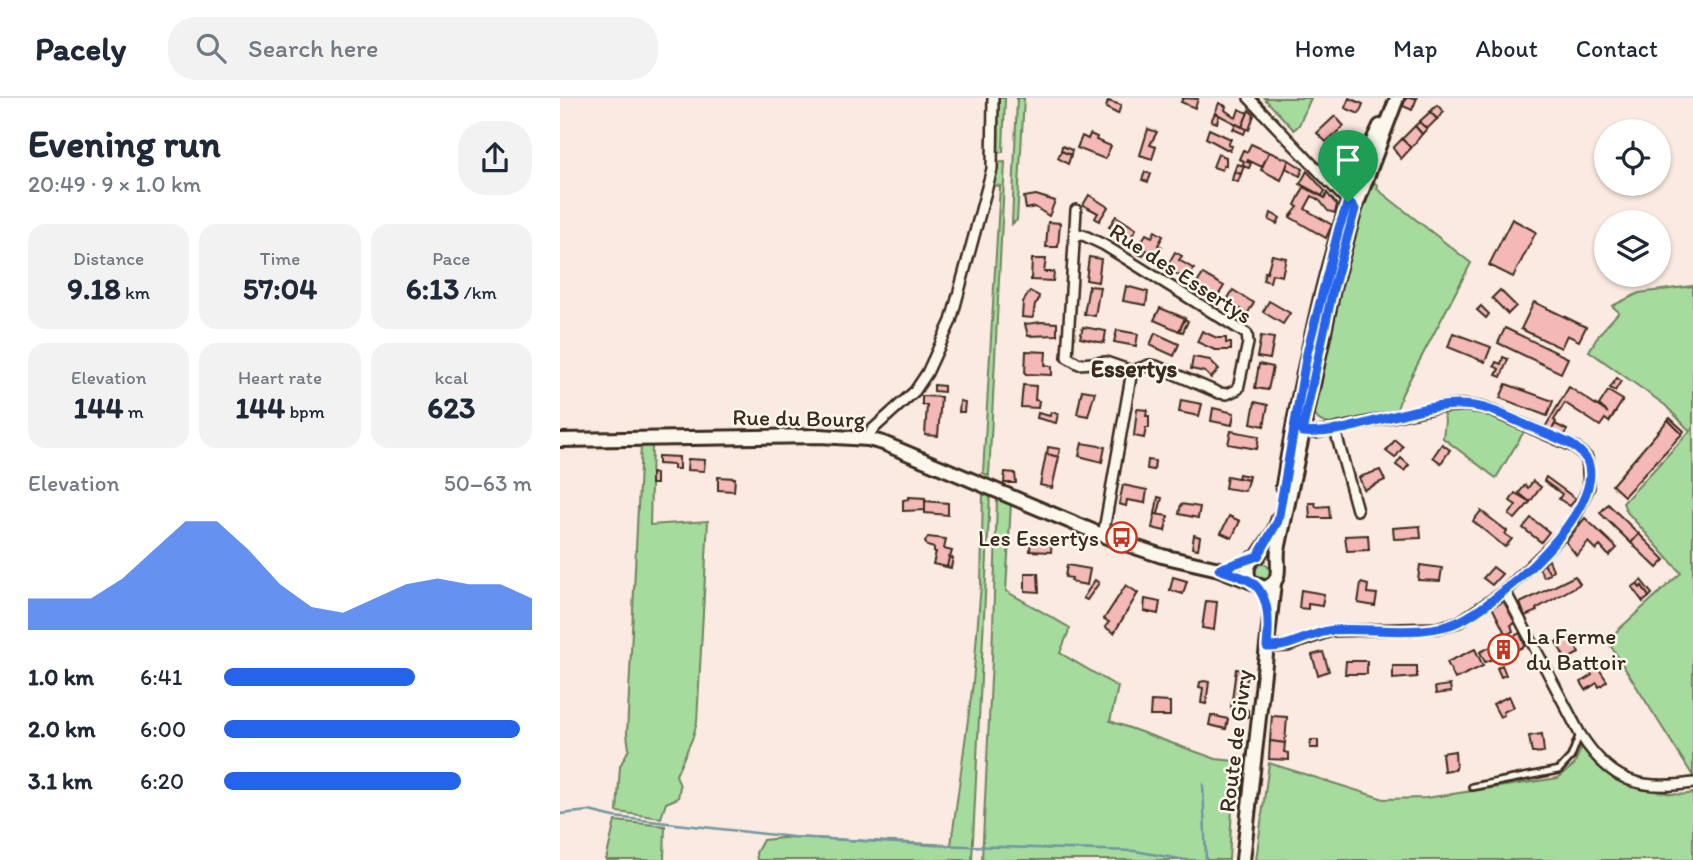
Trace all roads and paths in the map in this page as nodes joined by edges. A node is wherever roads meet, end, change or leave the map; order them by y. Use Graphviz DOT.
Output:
graph roads {
  1 [pos="993,98"];
  2 [pos="1250,98"];
  3 [pos="1396,98"];
  4 [pos="1351,205"];
  5 [pos="1076,210"];
  6 [pos="1075,236"];
  7 [pos="1132,371"];
  8 [pos="1335,430"];
  9 [pos="1297,431"];
  10 [pos="868,439"];
  11 [pos="560,440"];
  12 [pos="1357,510"];
  13 [pos="1102,536"];
  14 [pos="1255,558"];
  15 [pos="1277,563"];
  16 [pos="1219,569"];
  17 [pos="1274,583"];
  18 [pos="1254,584"];
  19 [pos="1505,591"];
  20 [pos="1269,626"];
  21 [pos="1267,647"];
  22 [pos="1580,734"];
  23 [pos="1693,783"];
  24 [pos="1472,787"];
  25 [pos="1243,860"];
  1 -- 10 [label="street"];
  2 -- 4 [label="street"];
  3 -- 4 [label="main road"];
  4 -- 9 [label="main road"];
  5 -- 6 [label="street, Rue des Essertys"];
  6 -- 7 [label="street, Rue des Essertys"];
  6 -- 7 [label="street, Rue des Essertys"];
  7 -- 13 [label="street"];
  8 -- 9 [label="street"];
  8 -- 12 [label="street"];
  8 -- 19 [label="street"];
  9 -- 14 [label="main road"];
  9 -- 15 [label="main road"];
  10 -- 11 [label="main road, Rue du Bourg"];
  10 -- 13 [label="main road, Rue du Bourg"];
  13 -- 16 [label="main road, Rue du Bourg"];
  14 -- 15 [label="main road"];
  14 -- 16 [label="main road, Rue du Bourg"];
  14 -- 18 [label="main road"];
  15 -- 17 [label="main road"];
  16 -- 18 [label="main road, Rue du Bourg"];
  17 -- 18 [label="main road"];
  17 -- 20 [label="main road, Route de Givry"];
  18 -- 20 [label="main road, Route de Givry"];
  19 -- 21 [label="street"];
  19 -- 22 [label="street"];
  20 -- 21 [label="main road, Route de Givry"];
  21 -- 25 [label="main road, Route de Givry"];
  22 -- 23 [label="street"];
  22 -- 24 [label="lane"];
}
